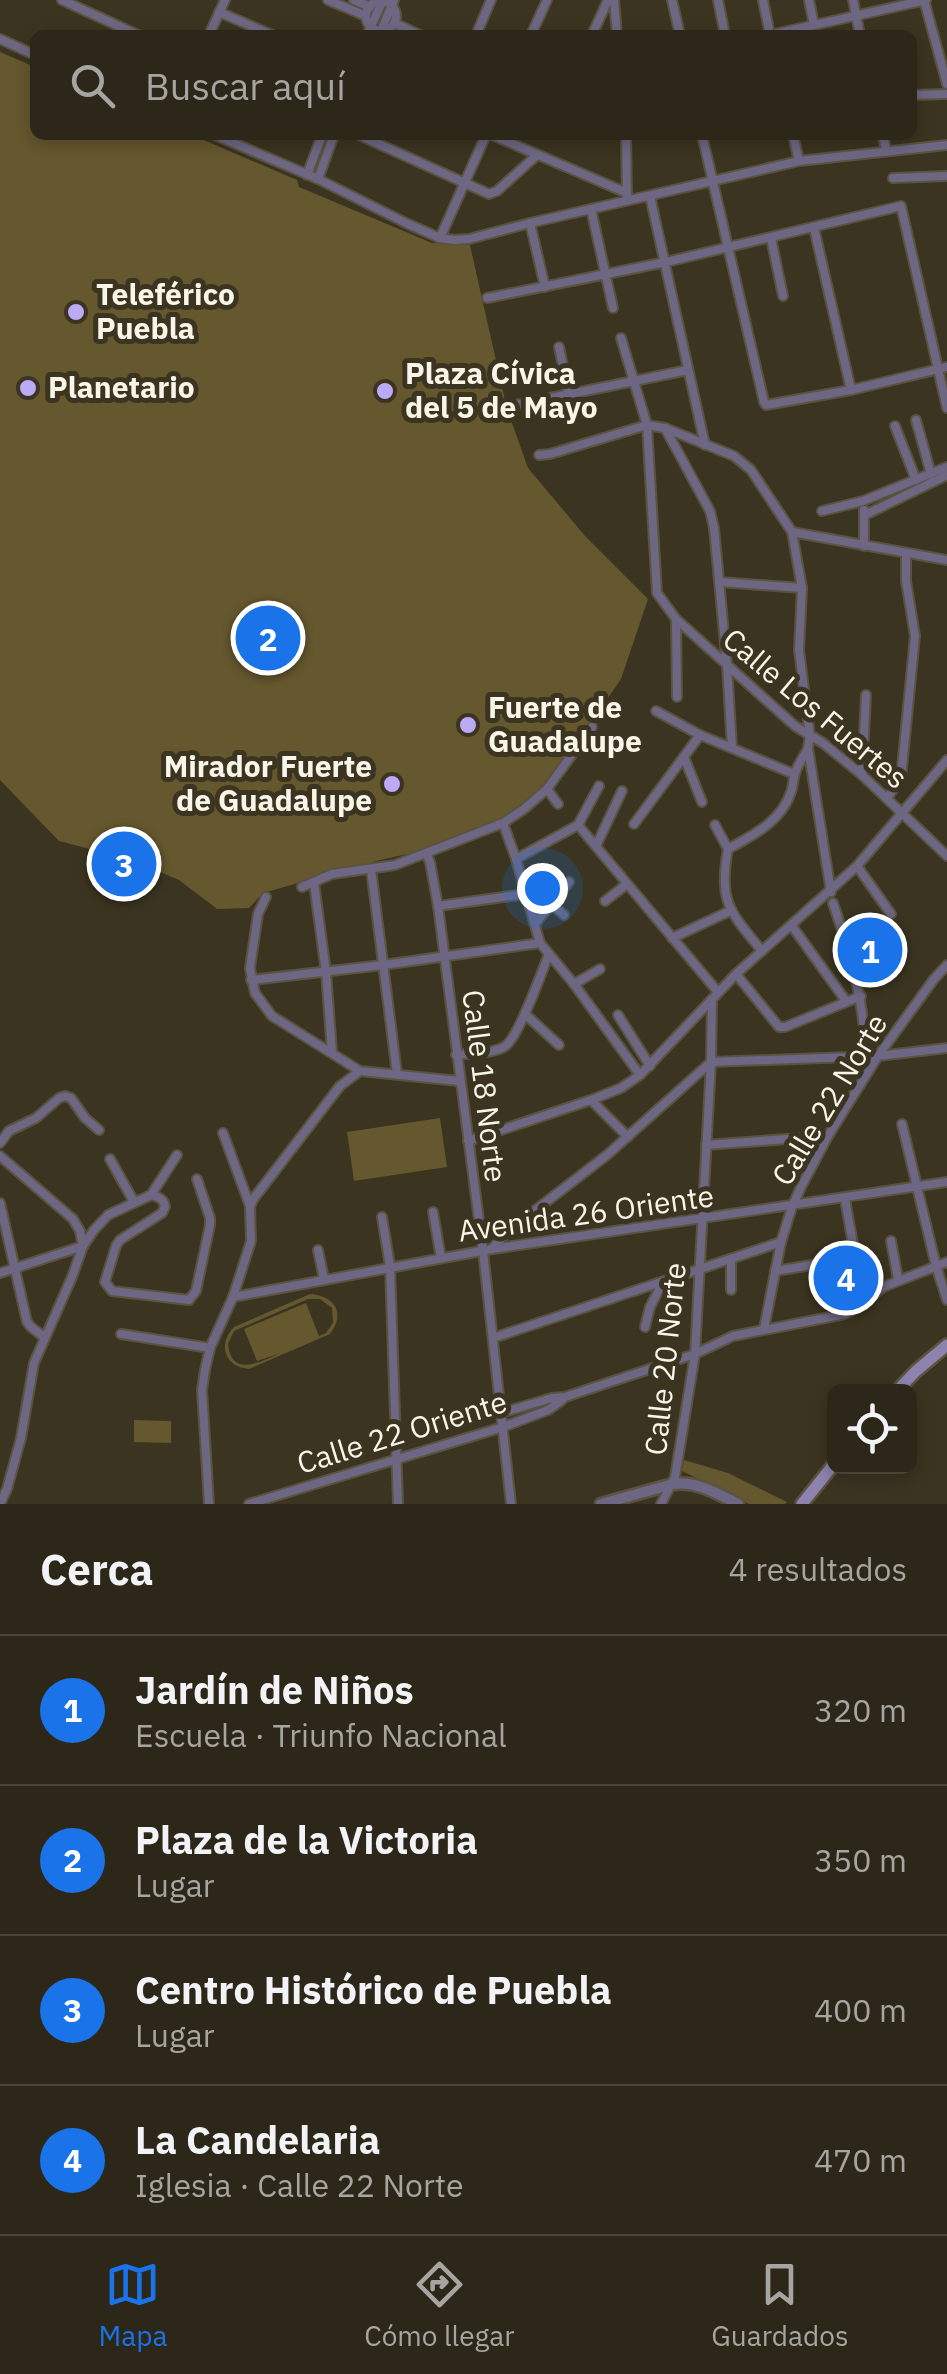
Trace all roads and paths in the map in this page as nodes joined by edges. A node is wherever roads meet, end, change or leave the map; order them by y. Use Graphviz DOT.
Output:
graph roads {
  1 [pos="62,0"];
  2 [pos="224,0"];
  3 [pos="328,0"];
  4 [pos="354,0"];
  5 [pos="491,0"];
  6 [pos="547,0"];
  7 [pos="611,0"];
  8 [pos="672,0"];
  9 [pos="718,0"];
  10 [pos="763,0"];
  11 [pos="809,0"];
  12 [pos="853,0"];
  13 [pos="924,0"];
  14 [pos="388,2"];
  15 [pos="219,12"];
  16 [pos="368,12"];
  17 [pos="856,16"];
  18 [pos="824,23"];
  19 [pos="394,24"];
  20 [pos="814,26"];
  21 [pos="127,30"];
  22 [pos="211,30"];
  23 [pos="260,30"];
  24 [pos="369,30"];
  25 [pos="370,30"];
  26 [pos="381,30"];
  27 [pos="387,30"];
  28 [pos="408,30"];
  29 [pos="478,30"];
  30 [pos="533,30"];
  31 [pos="595,30"];
  32 [pos="616,30"];
  33 [pos="679,30"];
  34 [pos="724,30"];
  35 [pos="769,30"];
  36 [pos="794,30"];
  37 [pos="825,30"];
  38 [pos="859,30"];
  39 [pos="0,40"];
  40 [pos="30,53"];
  41 [pos="947,84"];
  42 [pos="947,94"];
  43 [pos="917,95"];
  44 [pos="226,140"];
  45 [pos="320,140"];
  46 [pos="332,140"];
  47 [pos="370,140"];
  48 [pos="486,140"];
  49 [pos="502,140"];
  50 [pos="626,140"];
  51 [pos="703,140"];
  52 [pos="794,140"];
  53 [pos="884,140"];
  54 [pos="947,145"];
  55 [pos="886,150"];
  56 [pos="537,154"];
  57 [pos="799,161"];
  58 [pos="307,175"];
  59 [pos="947,176"];
  60 [pos="893,178"];
  61 [pos="318,179"];
  62 [pos="713,181"];
  63 [pos="464,183"];
  64 [pos="650,196"];
  65 [pos="628,197"];
  66 [pos="590,209"];
  67 [pos="530,223"];
  68 [pos="814,228"];
  69 [pos="771,238"];
  70 [pos="442,239"];
  71 [pos="727,248"];
  72 [pos="666,262"];
  73 [pos="606,274"];
  74 [pos="545,287"];
  75 [pos="784,296"];
  76 [pos="487,298"];
  77 [pos="613,308"];
  78 [pos="621,338"];
  79 [pos="559,346"];
  80 [pos="942,368"];
  81 [pos="688,370"];
  82 [pos="632,381"];
  83 [pos="851,390"];
  84 [pos="569,394"];
  85 [pos="516,405"];
  86 [pos="947,408"];
  87 [pos="916,420"];
  88 [pos="647,425"];
  89 [pos="895,426"];
  90 [pos="665,428"];
  91 [pos="705,445"];
  92 [pos="539,455"];
  93 [pos="947,471"];
  94 [pos="932,474"];
  95 [pos="916,480"];
  96 [pos="900,492"];
  97 [pos="863,501"];
  98 [pos="822,511"];
  99 [pos="865,515"];
  100 [pos="792,532"];
  101 [pos="864,546"];
  102 [pos="906,554"];
  103 [pos="947,560"];
  104 [pos="720,582"];
  105 [pos="802,588"];
  106 [pos="676,619"];
  107 [pos="728,666"];
  108 [pos="866,695"];
  109 [pos="677,698"];
  110 [pos="656,712"];
  111 [pos="592,727"];
  112 [pos="700,735"];
  113 [pos="810,736"];
  114 [pos="732,748"];
  115 [pos="808,748"];
  116 [pos="684,757"];
  117 [pos="947,760"];
  118 [pos="794,774"];
  119 [pos="862,775"];
  120 [pos="599,786"];
  121 [pos="547,789"];
  122 [pos="622,792"];
  123 [pos="887,798"];
  124 [pos="702,802"];
  125 [pos="558,804"];
  126 [pos="904,813"];
  127 [pos="502,823"];
  128 [pos="634,824"];
  129 [pos="715,824"];
  130 [pos="578,825"];
  131 [pos="596,846"];
  132 [pos="728,849"];
  133 [pos="426,853"];
  134 [pos="947,856"];
  135 [pos="516,858"];
  136 [pos="858,866"];
  137 [pos="371,869"];
  138 [pos="568,882"];
  139 [pos="314,883"];
  140 [pos="627,884"];
  141 [pos="302,887"];
  142 [pos="831,892"];
  143 [pos="525,894"];
  144 [pos="266,897"];
  145 [pos="605,902"];
  146 [pos="551,904"];
  147 [pos="833,904"];
  148 [pos="438,906"];
  149 [pos="730,912"];
  150 [pos="891,914"];
  151 [pos="564,915"];
  152 [pos="535,924"];
  153 [pos="792,926"];
  154 [pos="672,938"];
  155 [pos="540,943"];
  156 [pos="762,951"];
  157 [pos="548,954"];
  158 [pos="444,956"];
  159 [pos="383,965"];
  160 [pos="947,965"];
  161 [pos="600,968"];
  162 [pos="326,972"];
  163 [pos="736,974"];
  164 [pos="251,980"];
  165 [pos="574,984"];
  166 [pos="715,995"];
  167 [pos="860,996"];
  168 [pos="846,1000"];
  169 [pos="525,1014"];
  170 [pos="618,1015"];
  171 [pos="559,1046"];
  172 [pos="947,1048"];
  173 [pos="332,1052"];
  174 [pos="456,1056"];
  175 [pos="866,1056"];
  176 [pos="878,1056"];
  177 [pos="711,1062"];
  178 [pos="650,1066"];
  179 [pos="360,1071"];
  180 [pos="397,1074"];
  181 [pos="640,1075"];
  182 [pos="459,1080"];
  183 [pos="592,1100"];
  184 [pos="902,1124"];
  185 [pos="99,1130"];
  186 [pos="223,1132"];
  187 [pos="828,1136"];
  188 [pos="628,1137"];
  189 [pos="468,1142"];
  190 [pos="0,1143"];
  191 [pos="706,1145"];
  192 [pos="0,1156"];
  193 [pos="177,1156"];
  194 [pos="110,1160"];
  195 [pos="197,1178"];
  196 [pos="947,1182"];
  197 [pos="916,1186"];
  198 [pos="151,1195"];
  199 [pos="845,1199"];
  200 [pos="134,1202"];
  201 [pos="0,1204"];
  202 [pos="250,1206"];
  203 [pos="792,1207"];
  204 [pos="433,1212"];
  205 [pos="382,1217"];
  206 [pos="702,1220"];
  207 [pos="891,1241"];
  208 [pos="781,1242"];
  209 [pos="83,1246"];
  210 [pos="318,1250"];
  211 [pos="488,1250"];
  212 [pos="441,1258"];
  213 [pos="856,1258"];
  214 [pos="731,1260"];
  215 [pos="947,1262"];
  216 [pos="390,1266"];
  217 [pos="936,1266"];
  218 [pos="14,1268"];
  219 [pos="699,1270"];
  220 [pos="775,1271"];
  221 [pos="0,1272"];
  222 [pos="324,1280"];
  223 [pos="898,1280"];
  224 [pos="664,1282"];
  225 [pos="882,1287"];
  226 [pos="731,1290"];
  227 [pos="233,1297"];
  228 [pos="947,1300"];
  229 [pos="645,1327"];
  230 [pos="764,1328"];
  231 [pos="121,1334"];
  232 [pos="44,1337"];
  233 [pos="493,1338"];
  234 [pos="947,1345"];
  235 [pos="210,1348"];
  236 [pos="695,1354"];
  237 [pos="947,1354"];
  238 [pos="903,1384"];
  239 [pos="914,1384"];
  240 [pos="565,1397"];
  241 [pos="502,1413"];
  242 [pos="502,1427"];
  243 [pos="396,1460"];
  244 [pos="827,1473"];
  245 [pos="835,1474"];
  246 [pos="673,1484"];
  247 [pos="7,1490"];
  248 [pos="0,1504"];
  249 [pos="8,1504"];
  250 [pos="209,1504"];
  251 [pos="249,1504"];
  252 [pos="398,1504"];
  253 [pos="511,1504"];
  254 [pos="601,1504"];
  255 [pos="661,1504"];
  256 [pos="738,1504"];
  257 [pos="802,1504"];
  258 [pos="811,1504"];
  1 -- 21 [label="street"];
  2 -- 15 [label="street"];
  3 -- 16 [label="street"];
  4 -- 16 [label="street"];
  5 -- 29 [label="street"];
  6 -- 30 [label="street"];
  7 -- 31 [label="street"];
  7 -- 32 [label="street"];
  8 -- 33 [label="street"];
  9 -- 34 [label="street"];
  10 -- 35 [label="street"];
  11 -- 20 [label="street"];
  12 -- 17 [label="street"];
  13 -- 17 [label="street"];
  13 -- 41 [label="street"];
  14 -- 16 [label="street"];
  14 -- 19 [label="street"];
  14 -- 25 [label="street"];
  14 -- 26 [label="street"];
  15 -- 22 [label="street"];
  15 -- 23 [label="street"];
  16 -- 24 [label="street"];
  17 -- 18 [label="street"];
  17 -- 38 [label="street"];
  18 -- 20 [label="street"];
  18 -- 37 [label="street"];
  19 -- 27 [label="street"];
  19 -- 28 [label="street"];
  20 -- 36 [label="street"];
  39 -- 40 [label="street"];
  42 -- 43 [label="street"];
  44 -- 58 [label="street"];
  45 -- 58 [label="street"];
  46 -- 61 [label="street"];
  47 -- 63 [label="street"];
  48 -- 63 [label="street"];
  49 -- 56 [label="street"];
  50 -- 65 [label="street"];
  51 -- 62 [label="street"];
  52 -- 57 [label="street"];
  53 -- 55 [label="street"];
  54 -- 55 [label="street"];
  55 -- 57 [label="street"];
  56 -- 63 [label="street"];
  56 -- 65 [label="street"];
  57 -- 62 [label="street"];
  58 -- 61 [label="street"];
  59 -- 60 [label="street"];
  61 -- 70 [label="street"];
  62 -- 64 [label="street"];
  62 -- 71 [label="street"];
  63 -- 70 [label="street"];
  64 -- 65 [label="street"];
  64 -- 72 [label="street"];
  65 -- 66 [label="street"];
  66 -- 67 [label="street"];
  66 -- 73 [label="street"];
  67 -- 70 [label="street"];
  67 -- 74 [label="street"];
  68 -- 69 [label="street"];
  68 -- 80 [label="street"];
  68 -- 83 [label="street"];
  69 -- 71 [label="street"];
  69 -- 75 [label="street"];
  71 -- 72 [label="street"];
  71 -- 83 [label="street"];
  72 -- 73 [label="street"];
  72 -- 81 [label="street"];
  73 -- 74 [label="street"];
  73 -- 77 [label="street"];
  74 -- 76 [label="street"];
  78 -- 82 [label="street"];
  79 -- 84 [label="street"];
  80 -- 83 [label="street"];
  80 -- 86 [label="street"];
  81 -- 82 [label="street"];
  81 -- 91 [label="street"];
  82 -- 84 [label="street"];
  82 -- 88 [label="street"];
  84 -- 85 [label="street"];
  87 -- 94 [label="street"];
  88 -- 90 [label="street"];
  88 -- 92 [label="street"];
  88 -- 106 [label="street, Calle Los Fuertes"];
  89 -- 95 [label="street"];
  90 -- 91 [label="street"];
  90 -- 104 [label="street"];
  91 -- 100 [label="street"];
  93 -- 94 [label="street"];
  93 -- 96 [label="street"];
  94 -- 95 [label="street"];
  95 -- 96 [label="street"];
  96 -- 97 [label="street"];
  96 -- 99 [label="street"];
  97 -- 98 [label="street"];
  97 -- 99 [label="street"];
  99 -- 101 [label="street"];
  100 -- 101 [label="street"];
  100 -- 105 [label="street"];
  101 -- 102 [label="street"];
  102 -- 103 [label="street"];
  102 -- 123 [label="street"];
  104 -- 105 [label="street"];
  104 -- 107 [label="street"];
  105 -- 113 [label="street"];
  106 -- 107 [label="street, Calle Los Fuertes"];
  106 -- 109 [label="street"];
  107 -- 113 [label="street, Calle Los Fuertes"];
  107 -- 114 [label="street"];
  108 -- 119 [label="street"];
  110 -- 112 [label="street"];
  111 -- 121 [label="street"];
  112 -- 114 [label="street"];
  112 -- 116 [label="street"];
  113 -- 115 [label="street"];
  113 -- 119 [label="street, Calle Los Fuertes"];
  114 -- 118 [label="street"];
  115 -- 118 [label="street"];
  115 -- 142 [label="street"];
  116 -- 124 [label="street"];
  116 -- 128 [label="street"];
  117 -- 126 [label="street"];
  118 -- 132 [label="street"];
  119 -- 123 [label="street, Calle Los Fuertes"];
  120 -- 130 [label="street"];
  121 -- 125 [label="street"];
  121 -- 127 [label="street"];
  122 -- 131 [label="street"];
  123 -- 126 [label="street, Calle Los Fuertes"];
  126 -- 134 [label="street, Calle Los Fuertes"];
  126 -- 136 [label="street"];
  127 -- 133 [label="street"];
  127 -- 135 [label="street"];
  129 -- 132 [label="street"];
  130 -- 131 [label="street"];
  130 -- 135 [label="street"];
  131 -- 140 [label="street"];
  132 -- 149 [label="street"];
  133 -- 137 [label="street"];
  133 -- 148 [label="street, Calle 18 Norte"];
  135 -- 143 [label="street"];
  136 -- 142 [label="street"];
  136 -- 150 [label="street"];
  137 -- 139 [label="street"];
  137 -- 159 [label="street"];
  138 -- 146 [label="street"];
  139 -- 141 [label="street"];
  139 -- 162 [label="street"];
  140 -- 145 [label="street"];
  140 -- 154 [label="street"];
  142 -- 153 [label="street"];
  143 -- 148 [label="street"];
  143 -- 152 [label="street"];
  144 -- 164 [label="street"];
  146 -- 151 [label="street"];
  146 -- 152 [label="street"];
  147 -- 167 [label="street"];
  148 -- 158 [label="street, Calle 18 Norte"];
  149 -- 154 [label="street"];
  149 -- 156 [label="street"];
  152 -- 155 [label="street"];
  153 -- 156 [label="street"];
  153 -- 168 [label="street"];
  154 -- 166 [label="street"];
  155 -- 157 [label="street"];
  155 -- 158 [label="street"];
  156 -- 163 [label="street"];
  157 -- 165 [label="street"];
  157 -- 169 [label="street"];
  158 -- 159 [label="street"];
  158 -- 174 [label="street, Calle 18 Norte"];
  159 -- 162 [label="street"];
  159 -- 180 [label="street"];
  160 -- 176 [label="street, Calle 22 Norte"];
  161 -- 165 [label="street"];
  162 -- 164 [label="street"];
  162 -- 173 [label="street"];
  163 -- 166 [label="street"];
  163 -- 168 [label="street"];
  164 -- 173 [label="street"];
  165 -- 181 [label="street"];
  166 -- 177 [label="street, Calle 20 Norte"];
  166 -- 178 [label="street"];
  167 -- 168 [label="street"];
  167 -- 175 [label="street"];
  169 -- 171 [label="street"];
  169 -- 174 [label="street"];
  170 -- 178 [label="street"];
  172 -- 176 [label="street"];
  173 -- 179 [label="street"];
  174 -- 182 [label="street, Calle 18 Norte"];
  175 -- 176 [label="street"];
  175 -- 177 [label="street"];
  176 -- 187 [label="street, Calle 22 Norte"];
  177 -- 188 [label="street"];
  177 -- 191 [label="street, Calle 20 Norte"];
  178 -- 181 [label="street"];
  179 -- 180 [label="street"];
  179 -- 202 [label="street"];
  180 -- 182 [label="street"];
  181 -- 183 [label="street"];
  182 -- 189 [label="street, Calle 18 Norte"];
  183 -- 188 [label="street"];
  183 -- 189 [label="street"];
  184 -- 197 [label="street"];
  185 -- 190 [label="street"];
  186 -- 202 [label="street"];
  187 -- 191 [label="street"];
  187 -- 203 [label="street, Calle 22 Norte"];
  188 -- 211 [label="street"];
  189 -- 211 [label="street, Calle 18 Norte"];
  191 -- 206 [label="street, Calle 20 Norte"];
  192 -- 209 [label="street"];
  193 -- 198 [label="street"];
  194 -- 200 [label="street"];
  195 -- 198 [label="street"];
  196 -- 197 [label="street, Avenida 26 Oriente"];
  197 -- 199 [label="street, Avenida 26 Oriente"];
  197 -- 217 [label="street"];
  198 -- 200 [label="street"];
  199 -- 203 [label="street, Avenida 26 Oriente"];
  199 -- 213 [label="street"];
  200 -- 209 [label="street"];
  201 -- 218 [label="street"];
  202 -- 227 [label="street"];
  203 -- 206 [label="street, Avenida 26 Oriente"];
  203 -- 208 [label="street, Calle 22 Norte"];
  204 -- 212 [label="street"];
  205 -- 216 [label="street"];
  206 -- 211 [label="street, Avenida 26 Oriente"];
  206 -- 219 [label="street, Calle 20 Norte"];
  207 -- 223 [label="street"];
  208 -- 214 [label="street"];
  208 -- 220 [label="street, Calle 22 Norte"];
  209 -- 218 [label="street"];
  209 -- 232 [label="street"];
  210 -- 222 [label="street"];
  211 -- 212 [label="street, Avenida 26 Oriente"];
  211 -- 233 [label="street, Calle 18 Norte"];
  212 -- 216 [label="street, Avenida 26 Oriente"];
  213 -- 220 [label="street"];
  213 -- 225 [label="street"];
  214 -- 219 [label="street"];
  214 -- 226 [label="street"];
  215 -- 217 [label="street, Calle 22 Oriente"];
  216 -- 222 [label="street, Avenida 26 Oriente"];
  216 -- 243 [label="street"];
  217 -- 223 [label="street, Calle 22 Oriente"];
  217 -- 228 [label="street"];
  218 -- 221 [label="street"];
  218 -- 232 [label="street"];
  219 -- 224 [label="street"];
  219 -- 236 [label="street, Calle 20 Norte"];
  220 -- 230 [label="street, Calle 22 Norte"];
  222 -- 227 [label="street, Avenida 26 Oriente"];
  223 -- 225 [label="street, Calle 22 Oriente"];
  224 -- 229 [label="street"];
  224 -- 233 [label="street"];
  225 -- 230 [label="street, Calle 22 Oriente"];
  227 -- 235 [label="street"];
  230 -- 236 [label="street, Calle 22 Oriente"];
  231 -- 235 [label="street"];
  232 -- 247 [label="street"];
  233 -- 241 [label="street, Calle 18 Norte"];
  234 -- 238 [label="main road"];
  235 -- 250 [label="street"];
  236 -- 240 [label="street, Calle 22 Oriente"];
  236 -- 246 [label="street, Calle 20 Norte"];
  237 -- 239 [label="main road"];
  240 -- 241 [label="street, Calle 22 Oriente"];
  240 -- 242 [label="street, Calle 22 Oriente"];
  241 -- 242 [label="street, Calle 18 Norte"];
  242 -- 243 [label="street, Calle 22 Oriente"];
  242 -- 253 [label="street, Calle 18 Norte"];
  243 -- 251 [label="street, Calle 22 Oriente"];
  243 -- 252 [label="street"];
  244 -- 257 [label="main road"];
  245 -- 258 [label="main road"];
  246 -- 254 [label="street"];
  246 -- 255 [label="street"];
  246 -- 256 [label="street"];
  247 -- 248 [label="street"];
  247 -- 249 [label="street"];
}
